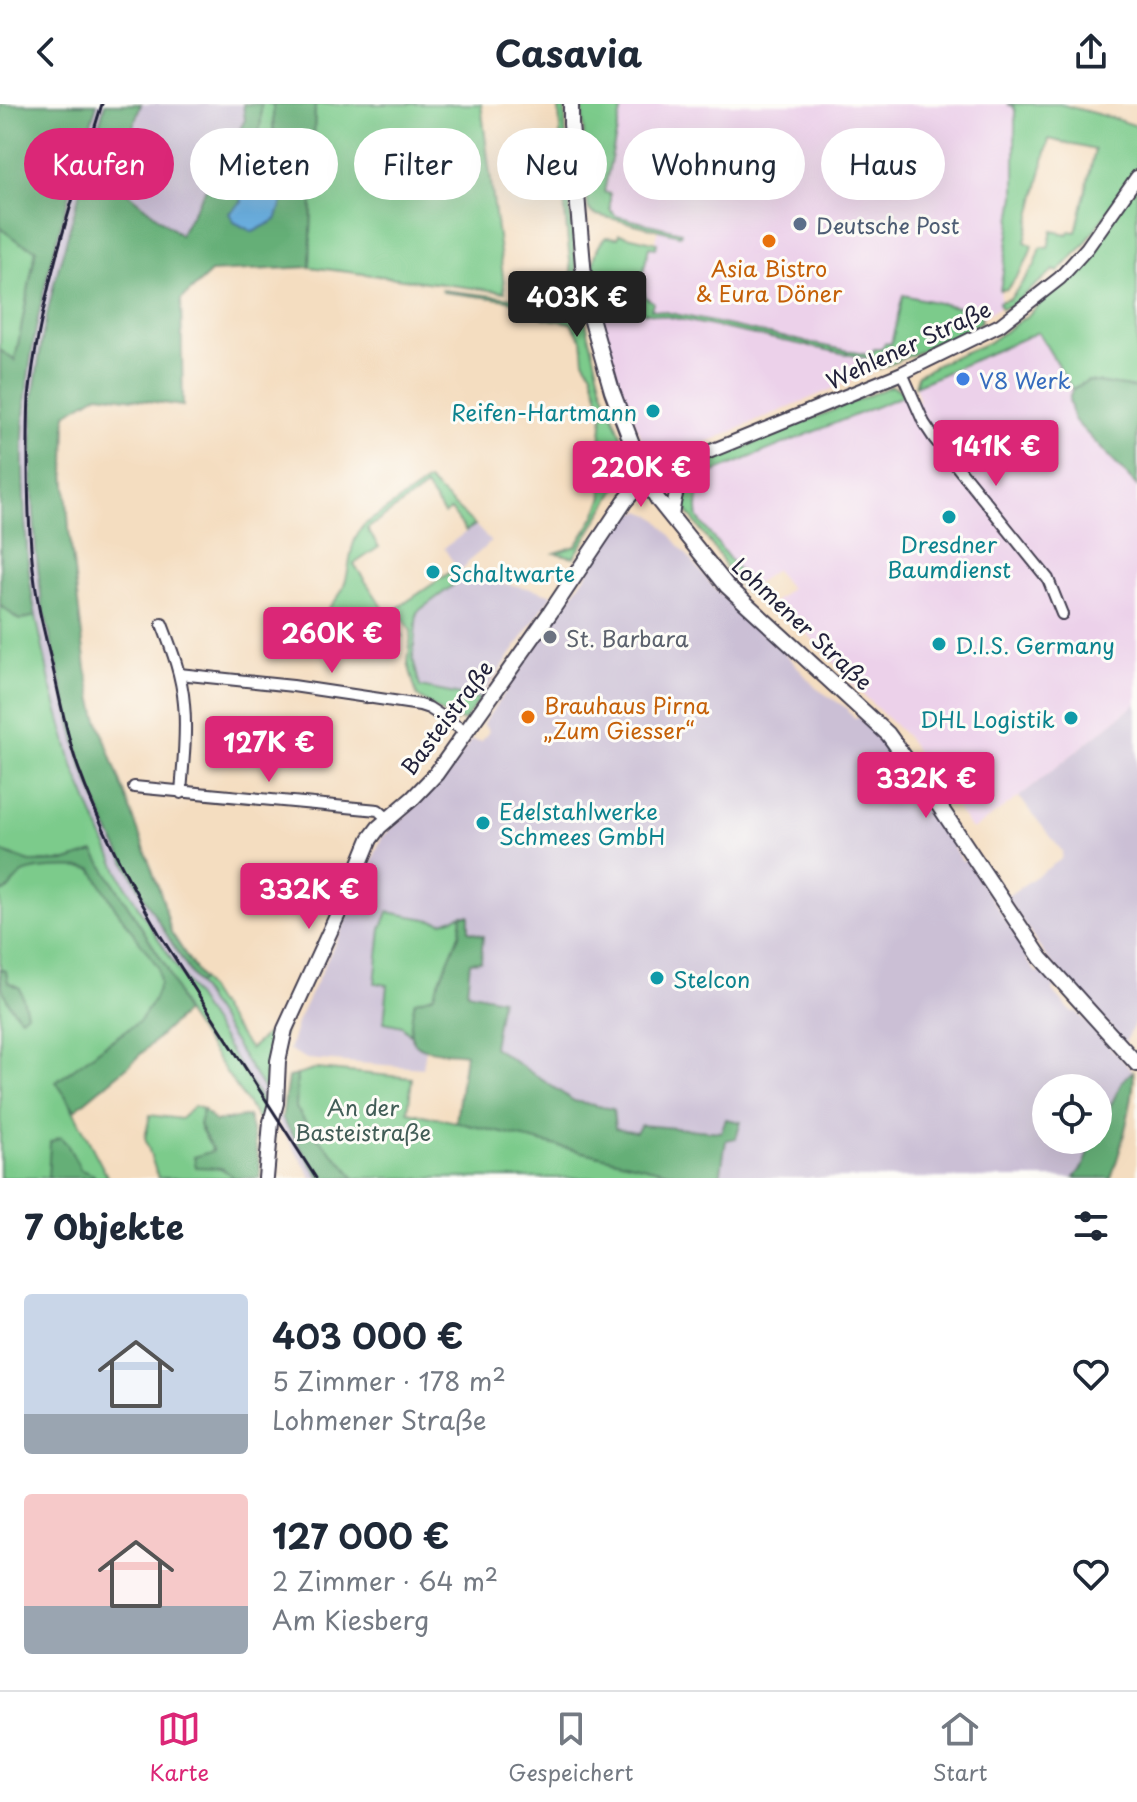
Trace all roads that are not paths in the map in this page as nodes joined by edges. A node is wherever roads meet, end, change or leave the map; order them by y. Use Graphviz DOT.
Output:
graph roads {
  1 [pos="571,104"];
  2 [pos="1137,177"];
  3 [pos="902,373"];
  4 [pos="699,456"];
  5 [pos="645,478"];
  6 [pos="672,517"];
  7 [pos="1062,614"];
  8 [pos="162,624"];
  9 [pos="179,674"];
  10 [pos="466,732"];
  11 [pos="134,787"];
  12 [pos="181,793"];
  13 [pos="388,819"];
  14 [pos="1137,1064"];
  15 [pos="266,1178"];
  1 -- 5 [label="main road, Lohmener Straße"];
  2 -- 3 [label="street, Wehlener Straße"];
  3 -- 4 [label="street, Wehlener Straße"];
  3 -- 7 [label="street"];
  4 -- 5 [label="street, Wehlener Straße"];
  4 -- 6 [label="street"];
  5 -- 6 [label="main road, Lohmener Straße"];
  5 -- 10 [label="main road, Basteistraße"];
  6 -- 14 [label="main road, Lohmener Straße"];
  8 -- 9 [label="street"];
  9 -- 10 [label="street"];
  9 -- 12 [label="street"];
  10 -- 13 [label="main road, Basteistraße"];
  11 -- 12 [label="street"];
  12 -- 13 [label="street"];
  13 -- 15 [label="main road, Basteistraße"];
}
